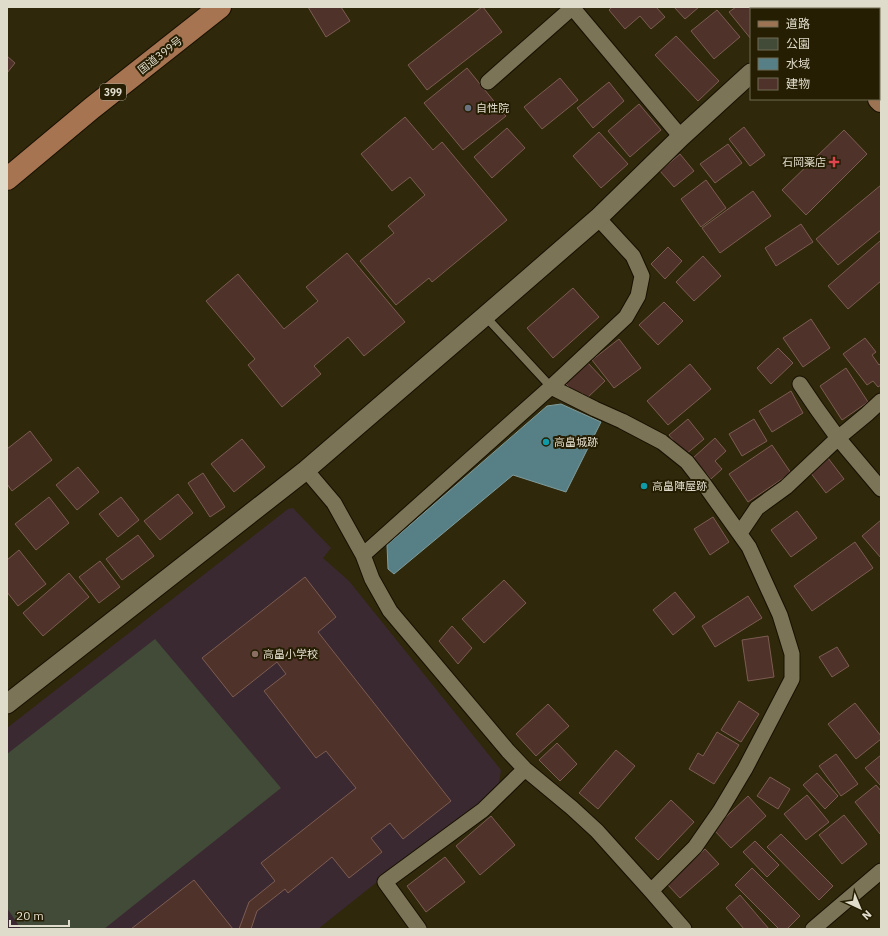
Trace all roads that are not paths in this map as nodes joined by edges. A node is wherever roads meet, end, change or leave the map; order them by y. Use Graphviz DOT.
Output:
graph roads {
  1 [pos="220,7"];
  2 [pos="573,7"];
  3 [pos="750,74"];
  4 [pos="488,82"];
  5 [pos="681,137"];
  6 [pos="7,179"];
  7 [pos="598,218"];
  8 [pos="485,316"];
  9 [pos="800,384"];
  10 [pos="552,387"];
  11 [pos="881,401"];
  12 [pos="838,438"];
  13 [pos="306,470"];
  14 [pos="881,489"];
  15 [pos="740,533"];
  16 [pos="363,555"];
  17 [pos="7,704"];
  18 [pos="524,769"];
  19 [pos="881,871"];
  20 [pos="651,891"];
  21 [pos="419,929"];
  22 [pos="684,929"];
  23 [pos="812,929"];
  1 -- 6 [label="highway, 国道399号 / 399"];
  2 -- 4 [label="street"];
  2 -- 5 [label="street"];
  3 -- 5 [label="street"];
  5 -- 7 [label="street"];
  7 -- 8 [label="street"];
  7 -- 10 [label="street"];
  8 -- 10 [label="lane"];
  8 -- 13 [label="street"];
  9 -- 12 [label="street"];
  10 -- 15 [label="street"];
  10 -- 16 [label="street"];
  11 -- 12 [label="street"];
  12 -- 14 [label="street"];
  12 -- 15 [label="street"];
  13 -- 16 [label="street"];
  13 -- 17 [label="street"];
  15 -- 20 [label="street"];
  16 -- 18 [label="street"];
  18 -- 20 [label="street"];
  18 -- 21 [label="street"];
  19 -- 23 [label="street"];
  20 -- 22 [label="street"];
}
